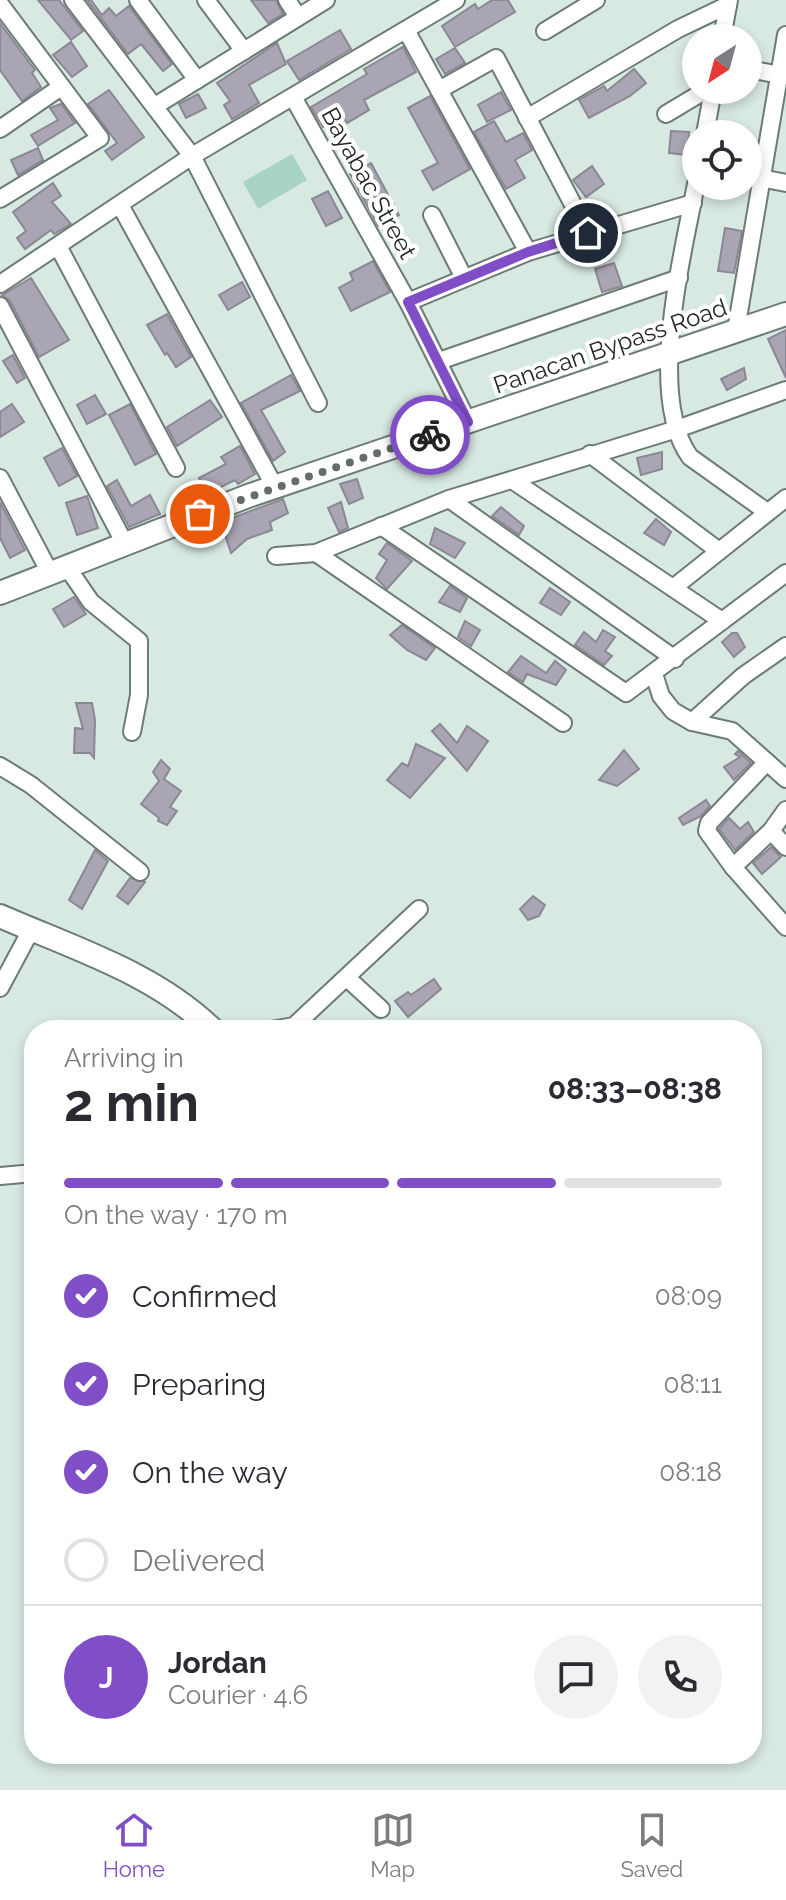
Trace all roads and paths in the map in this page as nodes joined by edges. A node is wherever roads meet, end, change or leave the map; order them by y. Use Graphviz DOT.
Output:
graph roads {
  1 [pos="73,0"];
  2 [pos="138,0"];
  3 [pos="206,0"];
  4 [pos="287,0"];
  5 [pos="326,0"];
  6 [pos="456,0"];
  7 [pos="596,0"];
  8 [pos="728,3"];
  9 [pos="0,4"];
  10 [pos="298,17"];
  11 [pos="724,24"];
  12 [pos="406,30"];
  13 [pos="545,31"];
  14 [pos="786,35"];
  15 [pos="244,51"];
  16 [pos="762,71"];
  17 [pos="782,75"];
  18 [pos="197,80"];
  19 [pos="61,87"];
  20 [pos="439,90"];
  21 [pos="293,97"];
  22 [pos="683,104"];
  23 [pos="155,106"];
  24 [pos="666,114"];
  25 [pos="527,118"];
  26 [pos="778,125"];
  27 [pos="0,129"];
  28 [pos="192,156"];
  29 [pos="762,172"];
  30 [pos="762,178"];
  31 [pos="786,183"];
  32 [pos="0,199"];
  33 [pos="693,200"];
  34 [pos="757,200"];
  35 [pos="693,203"];
  36 [pos="120,205"];
  37 [pos="432,215"];
  38 [pos="588,233"];
  39 [pos="58,246"];
  40 [pos="528,252"];
  41 [pos="464,278"];
  42 [pos="679,278"];
  43 [pos="0,284"];
  44 [pos="408,302"];
  45 [pos="0,306"];
  46 [pos="786,314"];
  47 [pos="736,330"];
  48 [pos="669,353"];
  49 [pos="439,361"];
  50 [pos="786,390"];
  51 [pos="318,403"];
  52 [pos="468,422"];
  53 [pos="677,429"];
  54 [pos="590,454"];
  55 [pos="176,468"];
  56 [pos="0,478"];
  57 [pos="512,480"];
  58 [pos="275,487"];
  59 [pos="786,498"];
  60 [pos="449,499"];
  61 [pos="767,512"];
  62 [pos="381,526"];
  63 [pos="125,544"];
  64 [pos="719,551"];
  65 [pos="316,553"];
  66 [pos="276,556"];
  67 [pos="58,570"];
  68 [pos="786,573"];
  69 [pos="673,588"];
  70 [pos="0,593"];
  71 [pos="722,621"];
  72 [pos="786,646"];
  73 [pos="675,659"];
  74 [pos="654,674"];
  75 [pos="692,722"];
  76 [pos="563,723"];
  77 [pos="132,732"];
  78 [pos="767,762"];
  79 [pos="0,766"];
  80 [pos="786,779"];
  81 [pos="786,810"];
  82 [pos="771,831"];
  83 [pos="786,847"];
  84 [pos="733,867"];
  85 [pos="140,872"];
  86 [pos="419,909"];
  87 [pos="0,916"];
  88 [pos="786,927"];
  89 [pos="31,930"];
  90 [pos="347,978"];
  91 [pos="0,988"];
  92 [pos="381,1009"];
  93 [pos="202,1020"];
  94 [pos="304,1020"];
  95 [pos="24,1174"];
  96 [pos="0,1176"];
  1 -- 23 [label="street"];
  2 -- 18 [label="street"];
  3 -- 15 [label="street"];
  4 -- 10 [label="street"];
  5 -- 10 [label="street"];
  6 -- 12 [label="street"];
  7 -- 13 [label="street"];
  8 -- 11 [label="street"];
  8 -- 25 [label="street"];
  9 -- 19 [label="street"];
  10 -- 15 [label="street"];
  12 -- 20 [label="street"];
  12 -- 21 [label="street"];
  14 -- 17 [label="street"];
  15 -- 18 [label="street"];
  16 -- 17 [label="street"];
  17 -- 26 [label="street"];
  18 -- 23 [label="street"];
  19 -- 27 [label="street"];
  19 -- 32 [label="street"];
  20 -- 25 [label="street"];
  20 -- 40 [label="street"];
  21 -- 28 [label="street"];
  21 -- 44 [label="street, Bayabac Street"];
  22 -- 24 [label="street"];
  23 -- 28 [label="street"];
  25 -- 38 [label="street"];
  26 -- 29 [label="street"];
  28 -- 36 [label="street"];
  28 -- 51 [label="street"];
  30 -- 31 [label="street"];
  33 -- 35 [label="street"];
  34 -- 47 [label="street"];
  35 -- 38 [label="street"];
  35 -- 42 [label="street"];
  36 -- 39 [label="street"];
  36 -- 58 [label="street"];
  37 -- 41 [label="street"];
  38 -- 40 [label="street"];
  39 -- 43 [label="street"];
  39 -- 55 [label="street"];
  40 -- 41 [label="street"];
  41 -- 44 [label="street"];
  42 -- 48 [label="street"];
  42 -- 49 [label="street"];
  44 -- 49 [label="street, Bayabac Street"];
  45 -- 63 [label="street"];
  46 -- 47 [label="main road, Panacan Bypass Road"];
  47 -- 48 [label="main road, Panacan Bypass Road"];
  48 -- 52 [label="main road, Panacan Bypass Road"];
  48 -- 53 [label="street"];
  49 -- 52 [label="street, Bayabac Street"];
  50 -- 53 [label="street"];
  52 -- 58 [label="main road, Panacan Bypass Road"];
  53 -- 54 [label="street"];
  53 -- 61 [label="street"];
  54 -- 57 [label="street"];
  54 -- 64 [label="street"];
  56 -- 67 [label="street"];
  57 -- 60 [label="street"];
  57 -- 69 [label="street"];
  58 -- 63 [label="main road, Panacan Bypass Road"];
  59 -- 61 [label="street"];
  60 -- 62 [label="street"];
  60 -- 73 [label="street"];
  61 -- 64 [label="street"];
  62 -- 65 [label="street"];
  62 -- 74 [label="street"];
  63 -- 67 [label="main road, Panacan Bypass Road"];
  64 -- 69 [label="street"];
  65 -- 66 [label="street"];
  65 -- 76 [label="street"];
  67 -- 70 [label="main road, Panacan Bypass Road"];
  67 -- 77 [label="street"];
  68 -- 71 [label="street"];
  69 -- 71 [label="street"];
  71 -- 73 [label="street"];
  72 -- 75 [label="street"];
  73 -- 74 [label="street"];
  74 -- 75 [label="street"];
  75 -- 78 [label="street"];
  78 -- 80 [label="street"];
  78 -- 84 [label="street"];
  79 -- 85 [label="street"];
  81 -- 82 [label="street"];
  82 -- 83 [label="street"];
  82 -- 84 [label="street"];
  84 -- 88 [label="street"];
  86 -- 90 [label="street"];
  87 -- 89 [label="main road"];
  89 -- 91 [label="street"];
  89 -- 93 [label="main road"];
  90 -- 92 [label="street"];
  90 -- 94 [label="street"];
  95 -- 96 [label="street"];
}
